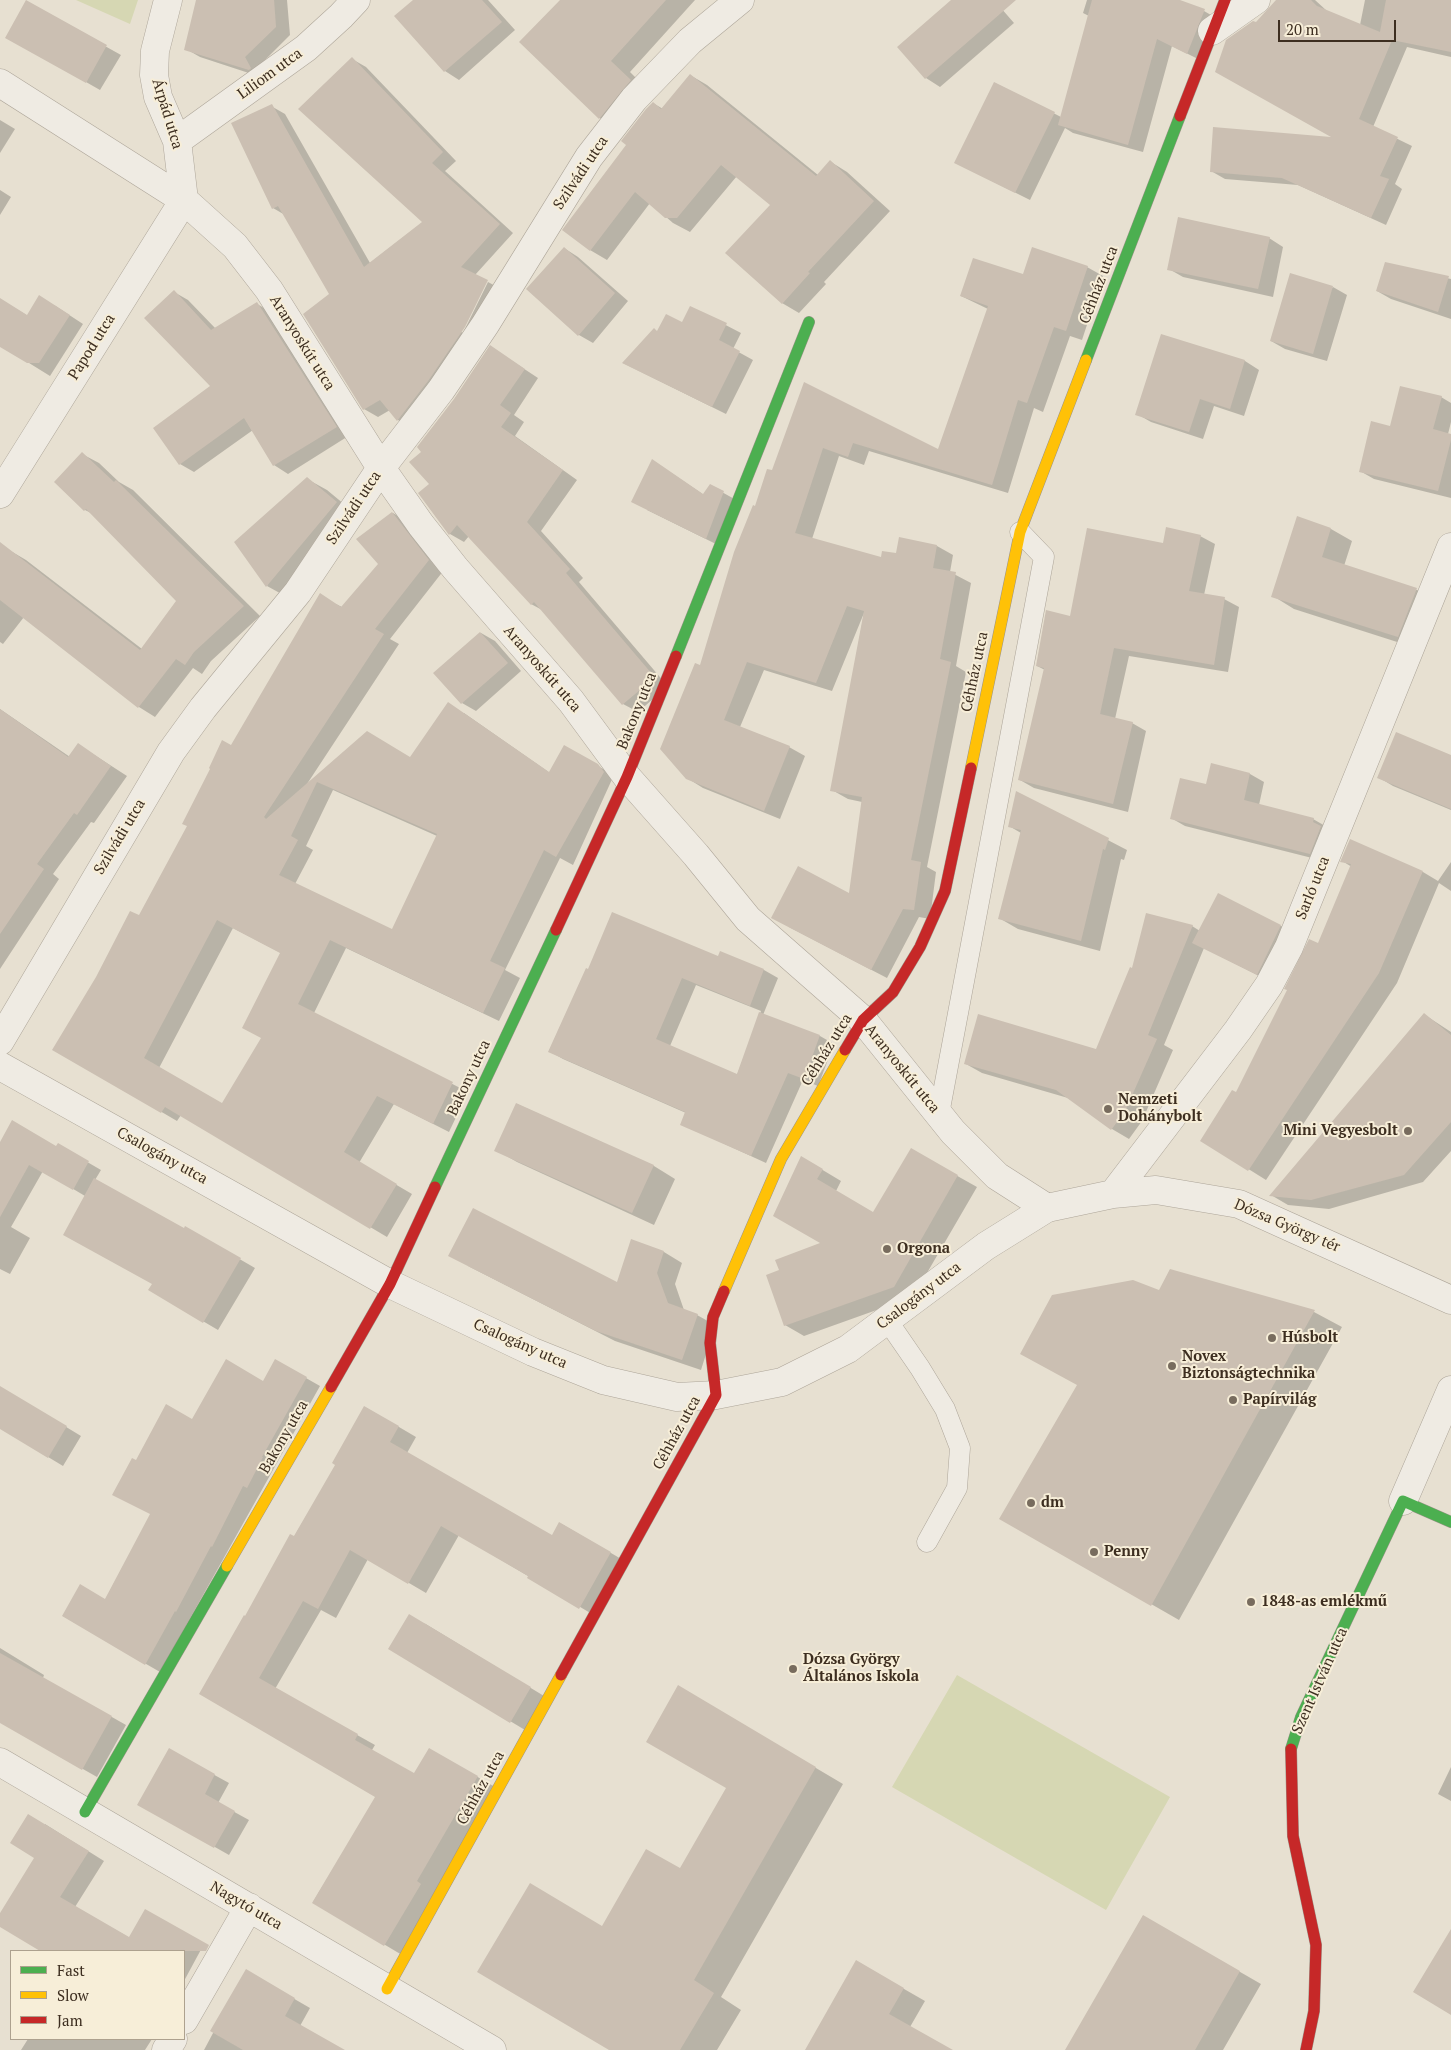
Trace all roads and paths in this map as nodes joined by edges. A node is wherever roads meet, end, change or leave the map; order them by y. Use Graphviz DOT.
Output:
graph roads {
  1 [pos="168,0"];
  2 [pos="356,0"];
  3 [pos="740,0"];
  4 [pos="1226,0"];
  5 [pos="1256,0"];
  6 [pos="1212,31"];
  7 [pos="0,83"];
  8 [pos="177,141"];
  9 [pos="184,200"];
  10 [pos="809,322"];
  11 [pos="380,468"];
  12 [pos="0,494"];
  13 [pos="1020,532"];
  14 [pos="1451,547"];
  15 [pos="627,777"];
  16 [pos="863,1020"];
  17 [pos="0,1041"];
  18 [pos="0,1066"];
  19 [pos="938,1114"];
  20 [pos="1113,1194"];
  21 [pos="1046,1208"];
  22 [pos="390,1284"];
  23 [pos="1451,1300"];
  24 [pos="887,1320"];
  25 [pos="1451,1390"];
  26 [pos="716,1394"];
  27 [pos="1403,1501"];
  28 [pos="1451,1522"];
  29 [pos="927,1542"];
  30 [pos="0,1762"];
  31 [pos="85,1812"];
  32 [pos="249,1907"];
  33 [pos="388,1989"];
  34 [pos="185,2018"];
  35 [pos="492,2050"];
  36 [pos="1306,2050"];
  1 -- 8 [label="street, Árpád utca"];
  2 -- 8 [label="street, Liliom utca"];
  3 -- 11 [label="street, Szilvádi utca"];
  4 -- 6 [label="street, Céhház utca"];
  5 -- 6 [label="street"];
  6 -- 13 [label="street, Céhház utca"];
  7 -- 9 [label="street, Aranyoskút utca"];
  8 -- 9 [label="street, Árpád utca"];
  9 -- 11 [label="street, Aranyoskút utca"];
  9 -- 12 [label="street, Papod utca"];
  10 -- 15 [label="street, Bakony utca"];
  11 -- 15 [label="street, Aranyoskút utca"];
  11 -- 17 [label="street, Szilvádi utca"];
  13 -- 16 [label="street, Céhház utca"];
  13 -- 19 [label="lane"];
  14 -- 20 [label="street, Sarló utca"];
  15 -- 16 [label="street, Aranyoskút utca"];
  15 -- 22 [label="street, Bakony utca"];
  16 -- 19 [label="street, Aranyoskút utca"];
  16 -- 26 [label="street, Céhház utca"];
  18 -- 22 [label="street, Csalogány utca"];
  19 -- 21 [label="street, Aranyoskút utca"];
  20 -- 21 [label="street"];
  20 -- 23 [label="street, Dózsa György tér"];
  21 -- 24 [label="street, Csalogány utca"];
  22 -- 26 [label="street, Csalogány utca"];
  22 -- 31 [label="street, Bakony utca"];
  24 -- 26 [label="street, Csalogány utca"];
  24 -- 29 [label="lane"];
  25 -- 27 [label="street, Szent István utca"];
  26 -- 33 [label="street, Céhház utca"];
  27 -- 28 [label="street"];
  27 -- 36 [label="street, Szent István utca"];
  30 -- 31 [label="street, Nagytó utca"];
  31 -- 32 [label="street, Nagytó utca"];
  32 -- 33 [label="street, Nagytó utca"];
  32 -- 34 [label="street"];
  33 -- 35 [label="street, Nagytó utca"];
}
